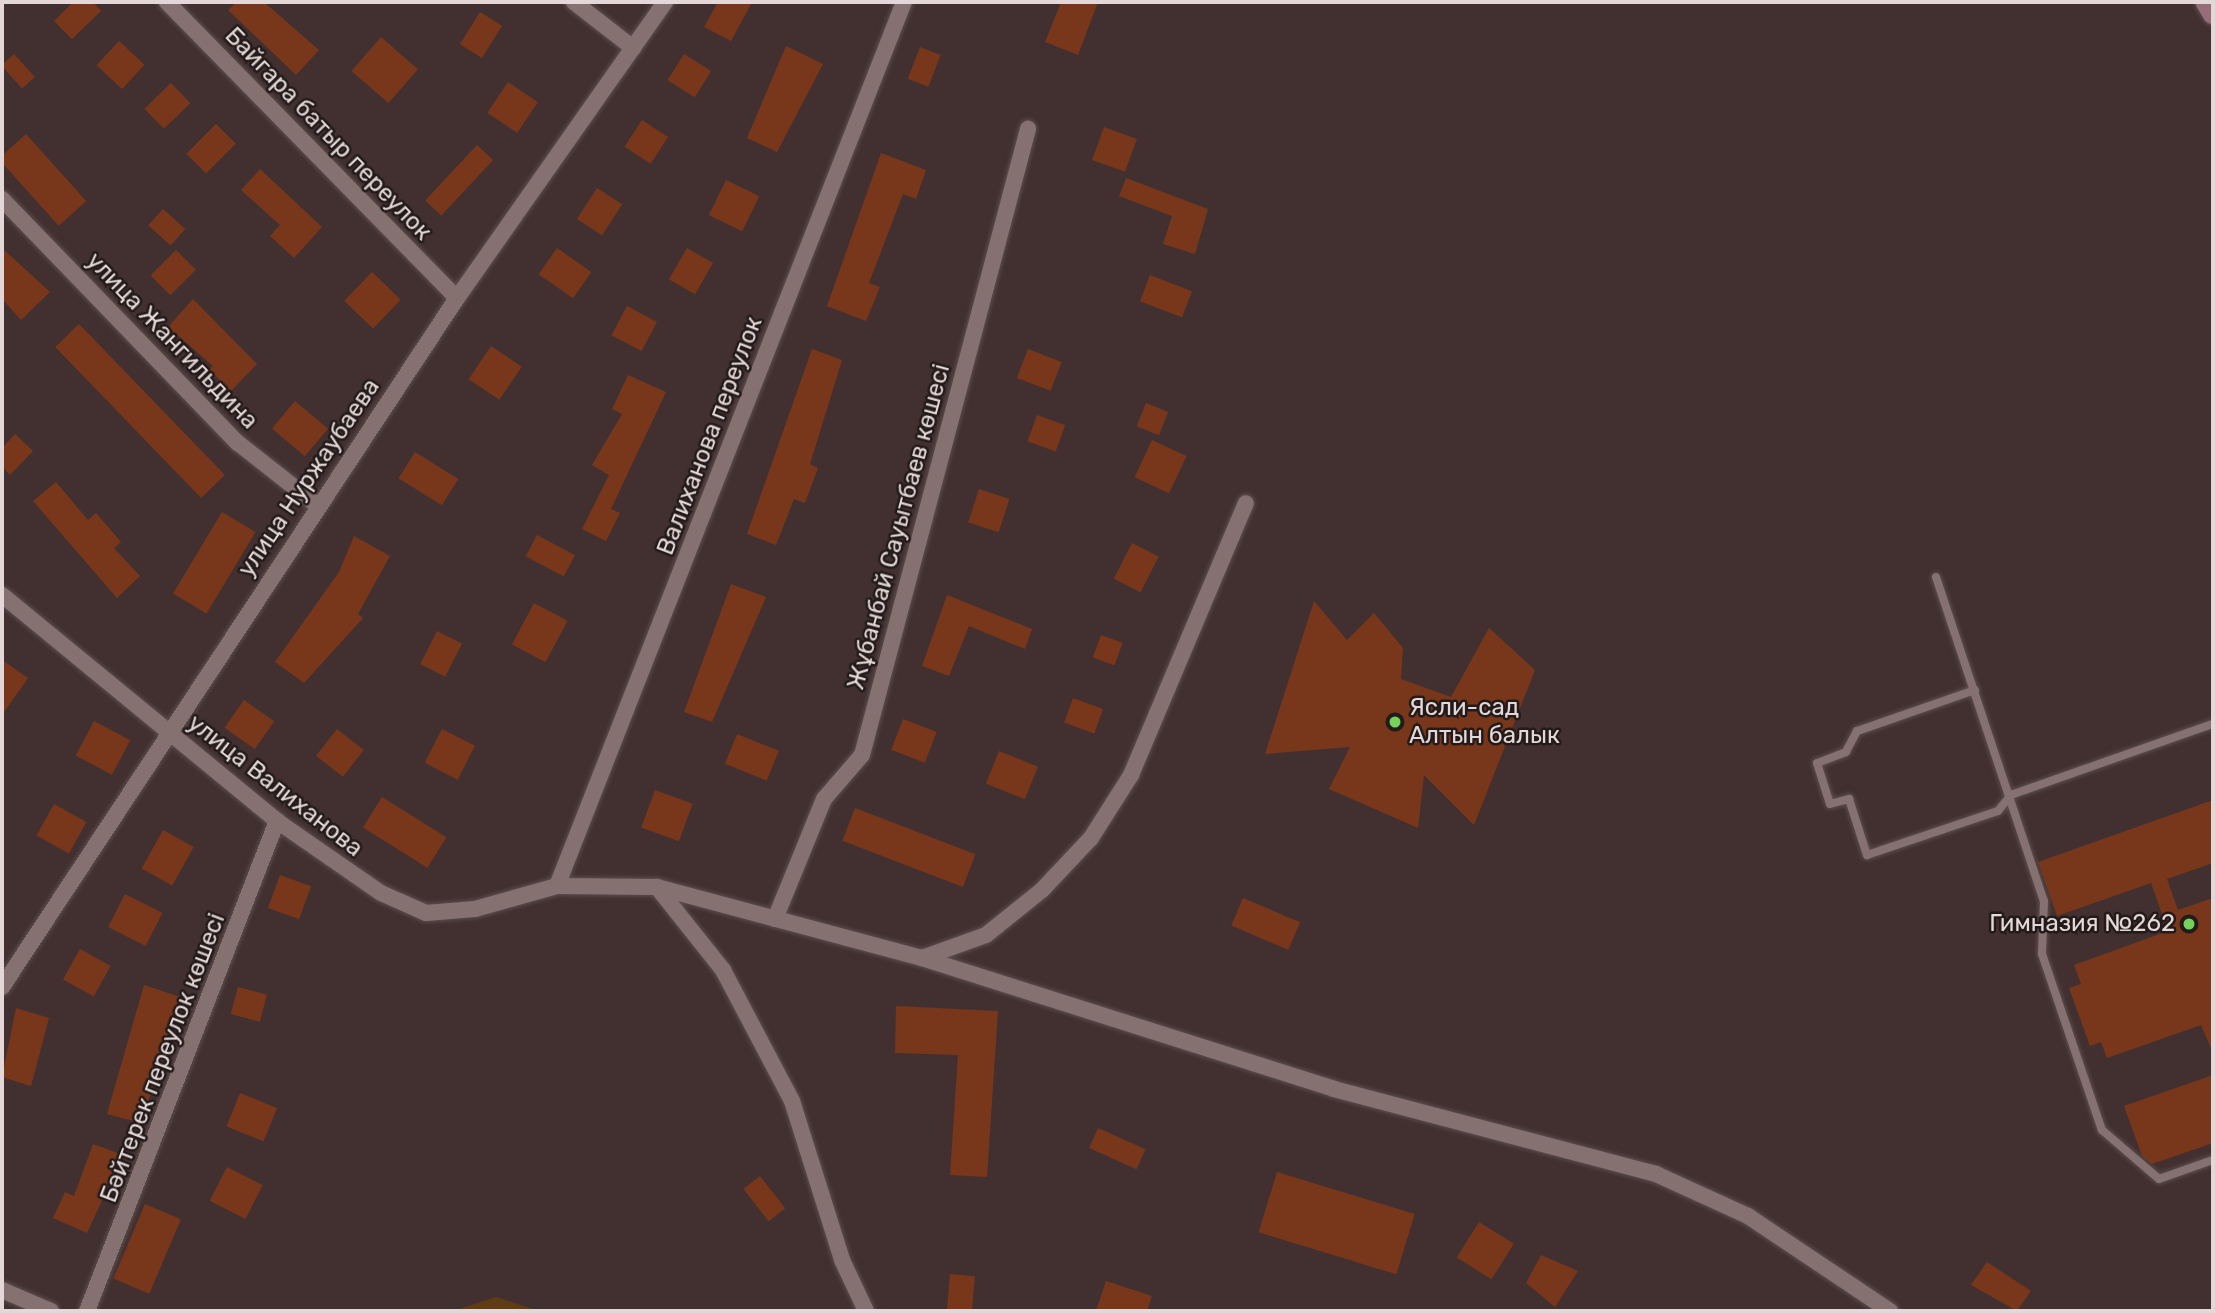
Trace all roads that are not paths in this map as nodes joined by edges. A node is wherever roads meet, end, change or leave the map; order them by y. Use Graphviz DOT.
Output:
graph roads {
  1 [pos="167,2"];
  2 [pos="574,2"];
  3 [pos="665,2"];
  4 [pos="904,2"];
  5 [pos="2207,2"];
  6 [pos="2213,12"];
  7 [pos="633,48"];
  8 [pos="1028,130"];
  9 [pos="2,199"];
  10 [pos="457,298"];
  11 [pos="1246,503"];
  12 [pos="318,506"];
  13 [pos="1936,577"];
  14 [pos="2,595"];
  15 [pos="1975,690"];
  16 [pos="2213,724"];
  17 [pos="168,731"];
  18 [pos="2011,795"];
  19 [pos="277,821"];
  20 [pos="557,886"];
  21 [pos="657,887"];
  22 [pos="775,919"];
  23 [pos="922,958"];
  24 [pos="2,986"];
  25 [pos="2213,1160"];
  26 [pos="2,1290"];
  27 [pos="51,1311"];
  28 [pos="87,1311"];
  29 [pos="866,1311"];
  30 [pos="1890,1311"];
  1 -- 10 [label="street, Байгара батыр переулок"];
  2 -- 7 [label="street"];
  3 -- 7 [label="street, улица Нуржаубаева"];
  4 -- 20 [label="street, Валиханова переулок"];
  5 -- 6 [label="street"];
  7 -- 10 [label="street, улица Нуржаубаева"];
  8 -- 22 [label="street, Жұбанбай Сауытбаев көшесі"];
  9 -- 12 [label="street, улица Жангильдина"];
  10 -- 12 [label="street, улица Нуржаубаева"];
  11 -- 23 [label="street"];
  12 -- 17 [label="street, улица Нуржаубаева"];
  13 -- 15 [label="lane"];
  14 -- 17 [label="street, улица Валиханова"];
  15 -- 18 [label="lane"];
  15 -- 18 [label="lane"];
  16 -- 18 [label="lane"];
  17 -- 19 [label="street, улица Валиханова"];
  17 -- 24 [label="street, улица Нуржаубаева"];
  18 -- 25 [label="lane"];
  19 -- 20 [label="street, улица Валиханова"];
  19 -- 28 [label="street, Бәйтерек переулок көшесі"];
  20 -- 21 [label="street, улица Валиханова"];
  21 -- 22 [label="street, улица Валиханова"];
  21 -- 29 [label="street"];
  22 -- 23 [label="street, улица Валиханова"];
  23 -- 30 [label="street, улица Валиханова"];
  26 -- 27 [label="street"];
}
